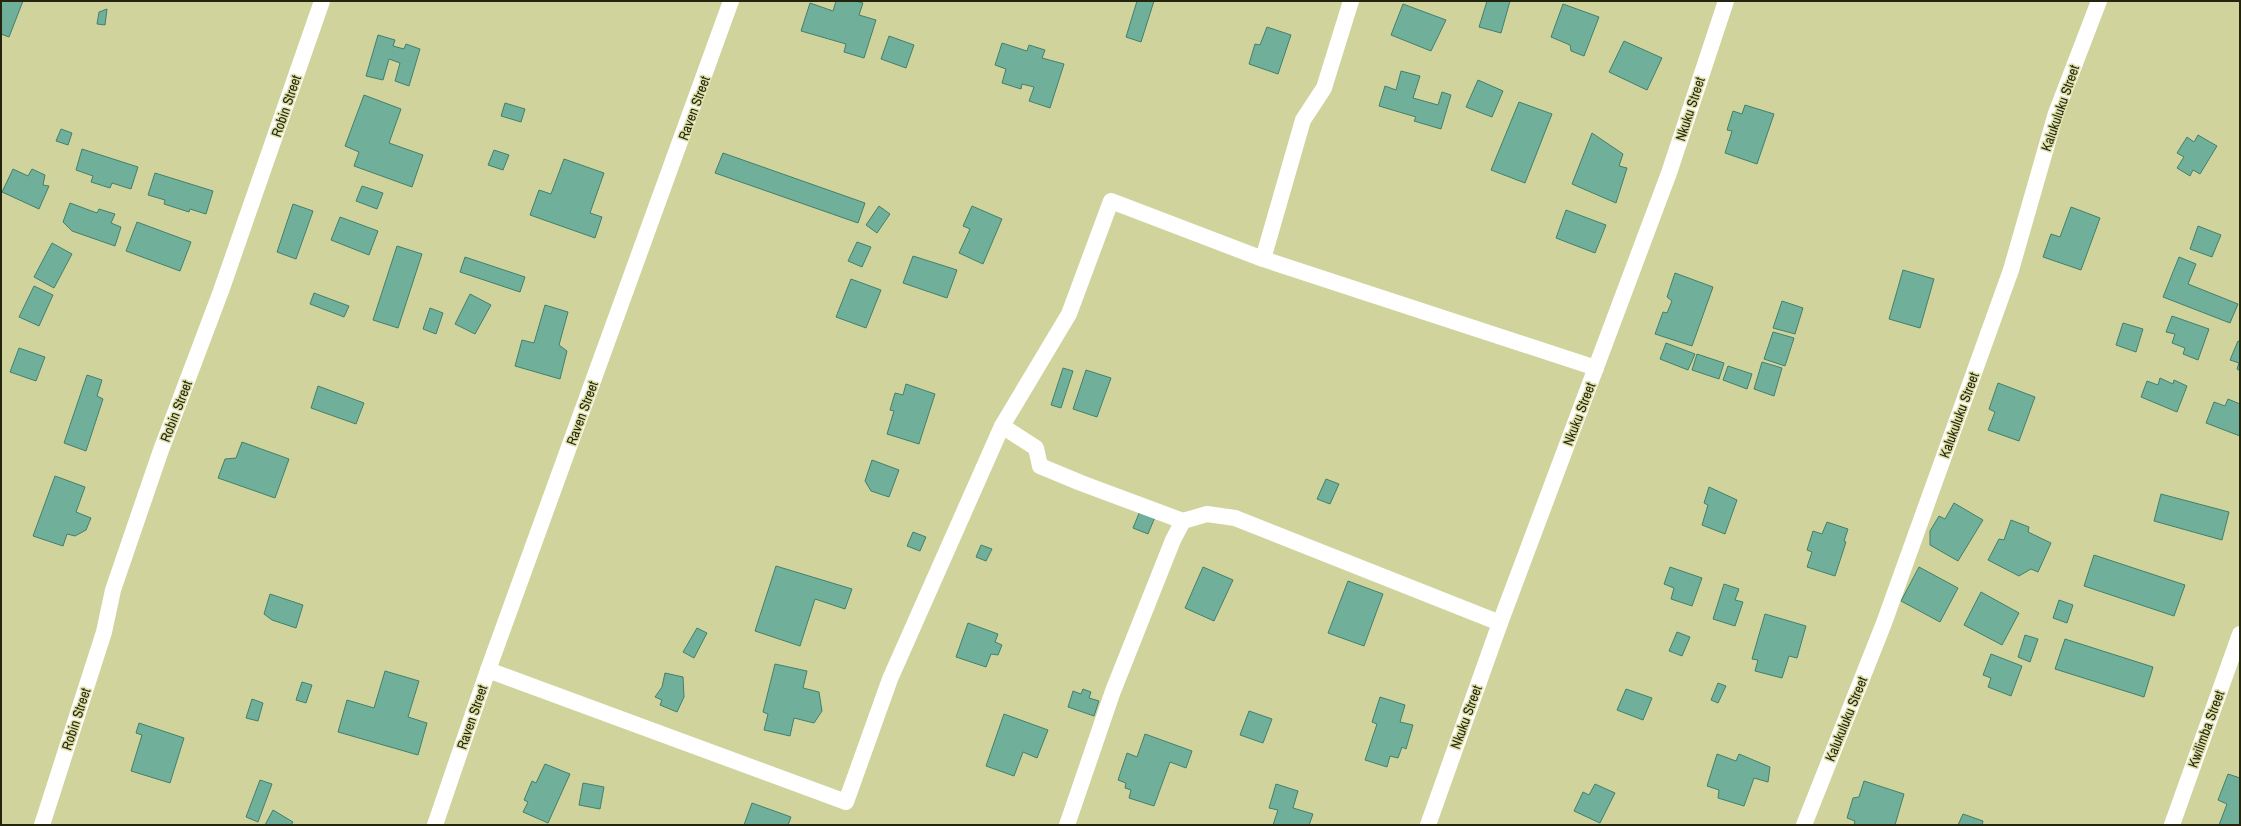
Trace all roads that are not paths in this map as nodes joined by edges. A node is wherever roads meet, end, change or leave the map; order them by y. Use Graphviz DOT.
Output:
graph roads {
  1 [pos="322,1"];
  2 [pos="732,1"];
  3 [pos="1351,1"];
  4 [pos="1726,1"];
  5 [pos="2099,1"];
  6 [pos="1263,259"];
  7 [pos="1596,368"];
  8 [pos="1002,426"];
  9 [pos="1183,521"];
  10 [pos="1500,623"];
  11 [pos="2240,634"];
  12 [pos="488,670"];
  13 [pos="42,825"];
  14 [pos="435,825"];
  15 [pos="1066,825"];
  16 [pos="1428,825"];
  17 [pos="1804,825"];
  18 [pos="2172,825"];
  1 -- 13 [label="street, Robin Street"];
  2 -- 12 [label="street, Raven Street"];
  3 -- 6 [label="street"];
  4 -- 7 [label="street, Nkuku Street"];
  5 -- 17 [label="street, Kalukuluku Street"];
  6 -- 7 [label="street"];
  6 -- 8 [label="street"];
  7 -- 10 [label="street, Nkuku Street"];
  8 -- 9 [label="street"];
  8 -- 12 [label="street"];
  9 -- 10 [label="street"];
  9 -- 15 [label="street"];
  10 -- 16 [label="street, Nkuku Street"];
  11 -- 18 [label="street, Kwilimba Street"];
  12 -- 14 [label="street, Raven Street"];
}
